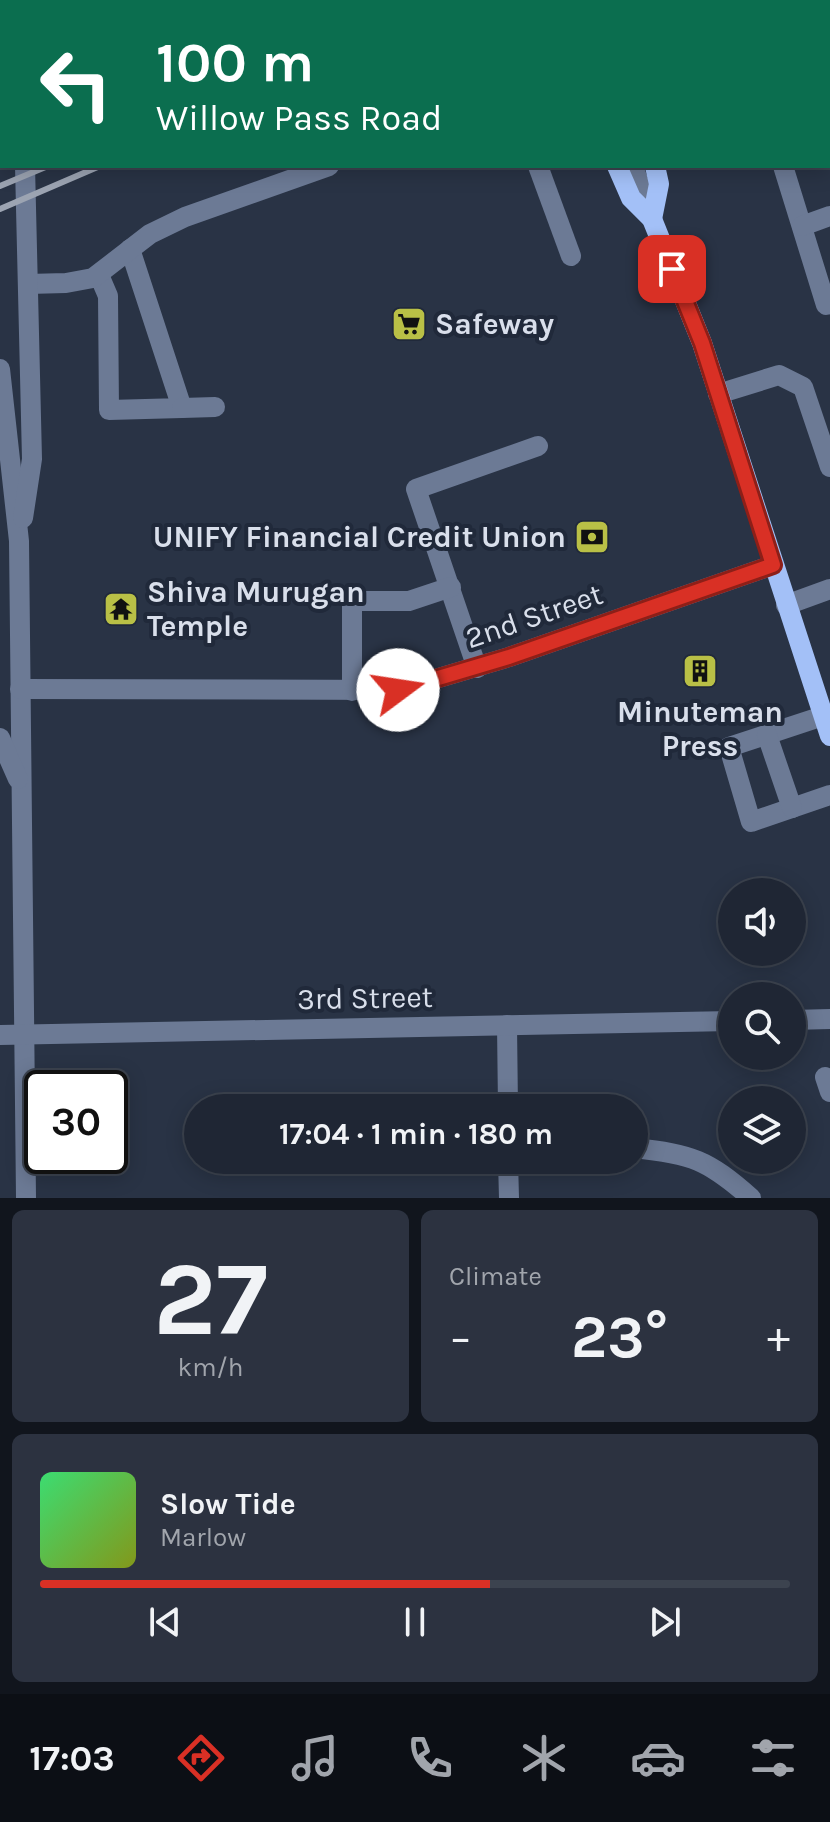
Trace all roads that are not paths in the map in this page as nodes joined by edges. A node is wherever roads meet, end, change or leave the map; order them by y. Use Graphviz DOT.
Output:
graph roads {
  1 [pos="25,168"];
  2 [pos="318,168"];
  3 [pos="539,168"];
  4 [pos="618,168"];
  5 [pos="634,168"];
  6 [pos="655,168"];
  7 [pos="784,168"];
  8 [pos="295,172"];
  9 [pos="830,216"];
  10 [pos="652,219"];
  11 [pos="802,226"];
  12 [pos="130,249"];
  13 [pos="571,256"];
  14 [pos="99,275"];
  15 [pos="28,284"];
  16 [pos="826,305"];
  17 [pos="0,369"];
  18 [pos="718,394"];
  19 [pos="215,407"];
  20 [pos="182,408"];
  21 [pos="538,446"];
  22 [pos="830,467"];
  23 [pos="19,541"];
  24 [pos="773,565"];
  25 [pos="451,587"];
  26 [pos="830,589"];
  27 [pos="786,605"];
  28 [pos="477,668"];
  29 [pos="20,689"];
  30 [pos="352,691"];
  31 [pos="823,716"];
  32 [pos="767,735"];
  33 [pos="830,736"];
  34 [pos="0,738"];
  35 [pos="22,790"];
  36 [pos="830,795"];
  37 [pos="792,808"];
  38 [pos="830,1019"];
  39 [pos="806,1020"];
  40 [pos="718,1021"];
  41 [pos="507,1025"];
  42 [pos="0,1035"];
  43 [pos="23,1035"];
  44 [pos="508,1094"];
  45 [pos="648,1150"];
  46 [pos="508,1174"];
  47 [pos="26,1198"];
  48 [pos="509,1198"];
  49 [pos="751,1198"];
  1 -- 15 [label="street"];
  2 -- 8 [label="street"];
  3 -- 13 [label="street"];
  4 -- 10 [label="main road"];
  5 -- 10 [label="street"];
  6 -- 10 [label="main road"];
  7 -- 11 [label="street"];
  8 -- 12 [label="street"];
  9 -- 11 [label="street"];
  10 -- 18 [label="main road"];
  11 -- 16 [label="street"];
  12 -- 14 [label="street"];
  12 -- 20 [label="street"];
  14 -- 15 [label="street"];
  14 -- 20 [label="street"];
  15 -- 23 [label="street"];
  17 -- 23 [label="street"];
  18 -- 22 [label="street"];
  18 -- 24 [label="main road"];
  19 -- 20 [label="street"];
  21 -- 25 [label="street"];
  23 -- 29 [label="street"];
  24 -- 27 [label="main road"];
  24 -- 28 [label="street, 2nd Street"];
  25 -- 28 [label="street"];
  25 -- 30 [label="street"];
  26 -- 27 [label="street"];
  27 -- 31 [label="main road"];
  28 -- 30 [label="street, 2nd Street"];
  29 -- 30 [label="street, 2nd Street"];
  29 -- 35 [label="street"];
  31 -- 32 [label="street"];
  31 -- 33 [label="main road"];
  32 -- 37 [label="street"];
  32 -- 37 [label="street"];
  34 -- 35 [label="street"];
  35 -- 43 [label="street"];
  36 -- 37 [label="street"];
  38 -- 39 [label="street"];
  40 -- 41 [label="street, 3rd Street"];
  41 -- 43 [label="street, 3rd Street"];
  41 -- 44 [label="street"];
  42 -- 43 [label="street, 3rd Street"];
  43 -- 47 [label="street"];
  45 -- 49 [label="street"];
  46 -- 48 [label="street"];
}
